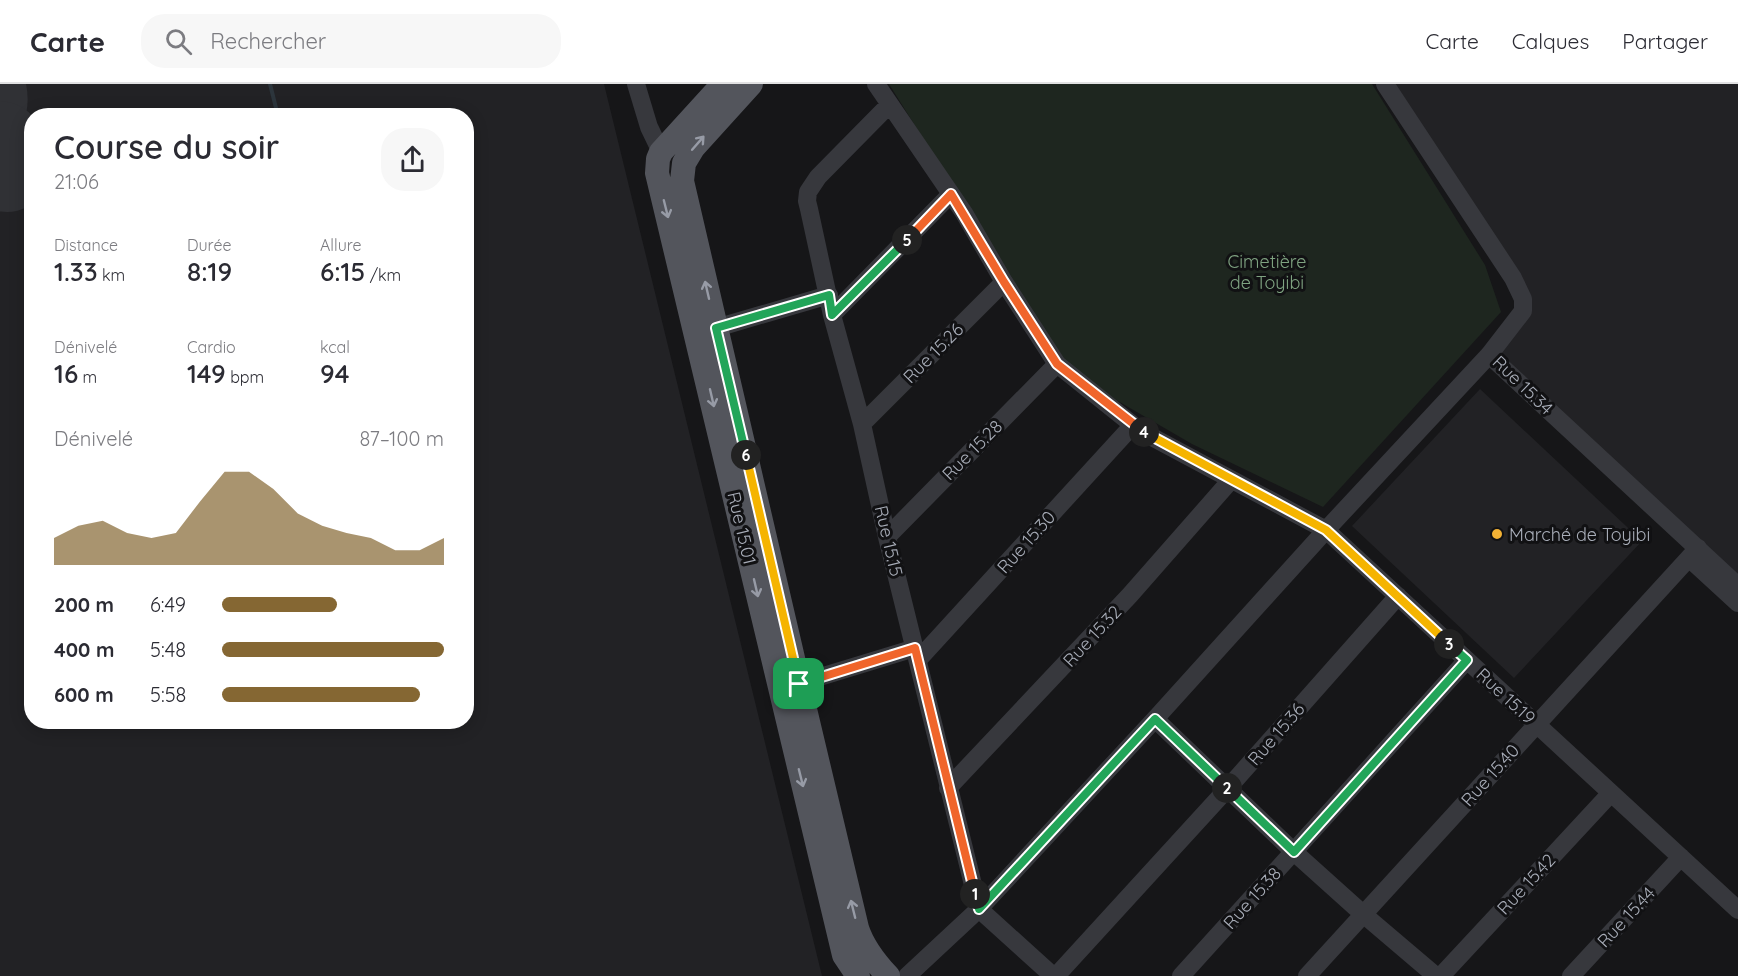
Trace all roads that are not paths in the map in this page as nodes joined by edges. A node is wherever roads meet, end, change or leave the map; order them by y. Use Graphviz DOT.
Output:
graph roads {
  1 [pos="636,84"];
  2 [pos="723,84"];
  3 [pos="751,84"];
  4 [pos="876,84"];
  5 [pos="1384,84"];
  6 [pos="889,105"];
  7 [pos="661,152"];
  8 [pos="951,194"];
  9 [pos="1004,282"];
  10 [pos="829,295"];
  11 [pos="832,315"];
  12 [pos="716,328"];
  13 [pos="1489,354"];
  14 [pos="1057,364"];
  15 [pos="862,424"];
  16 [pos="1133,425"];
  17 [pos="1231,480"];
  18 [pos="1326,530"];
  19 [pos="887,537"];
  20 [pos="1693,553"];
  21 [pos="1738,586"];
  22 [pos="1398,596"];
  23 [pos="1738,603"];
  24 [pos="916,654"];
  25 [pos="1467,660"];
  26 [pos="789,686"];
  27 [pos="1155,719"];
  28 [pos="1536,724"];
  29 [pos="948,788"];
  30 [pos="1228,788"];
  31 [pos="1611,793"];
  32 [pos="1294,852"];
  33 [pos="1681,857"];
  34 [pos="979,909"];
  35 [pos="1738,910"];
  36 [pos="1363,914"];
  37 [pos="844,965"];
  38 [pos="874,971"];
  39 [pos="907,976"];
  40 [pos="1054,976"];
  41 [pos="1181,976"];
  42 [pos="1307,976"];
  43 [pos="1436,976"];
  44 [pos="1441,976"];
  45 [pos="1571,976"];
  1 -- 7 [label="street, Rue 15.01"];
  2 -- 7 [label="main road"];
  12 -- 3 [label="main road, Rue 15.01, one-way"];
  4 -- 6 [label="street, Rue 15.19"];
  5 -- 13 [label="street, Rue 15.34"];
  6 -- 8 [label="street, Rue 15.19"];
  6 -- 10 [label="street, Rue 15.15"];
  7 -- 26 [label="main road, Rue 15.01, one-way"];
  8 -- 9 [label="street, Rue 15.19"];
  8 -- 11 [label="street"];
  9 -- 14 [label="street, Rue 15.19"];
  9 -- 15 [label="street, Rue 15.26"];
  10 -- 11 [label="street, Rue 15.15"];
  10 -- 12 [label="street"];
  11 -- 15 [label="street, Rue 15.15"];
  12 -- 26 [label="main road, Rue 15.01"];
  13 -- 18 [label="street"];
  13 -- 20 [label="street, Rue 15.34"];
  14 -- 16 [label="street, Rue 15.19"];
  14 -- 19 [label="street, Rue 15.28"];
  15 -- 19 [label="street, Rue 15.15"];
  16 -- 17 [label="street, Rue 15.19"];
  16 -- 24 [label="street, Rue 15.30"];
  17 -- 18 [label="street, Rue 15.19"];
  17 -- 29 [label="street, Rue 15.32"];
  18 -- 22 [label="street, Rue 15.19"];
  18 -- 27 [label="street"];
  19 -- 24 [label="street, Rue 15.15"];
  20 -- 21 [label="street, Rue 15.34"];
  20 -- 23 [label="street"];
  20 -- 28 [label="street, Rue 15.40"];
  22 -- 25 [label="street, Rue 15.19"];
  22 -- 30 [label="street, Rue 15.36"];
  24 -- 26 [label="street"];
  24 -- 29 [label="street, Rue 15.15"];
  25 -- 28 [label="street, Rue 15.19"];
  25 -- 32 [label="street, Rue 15.38"];
  26 -- 37 [label="main road, Rue 15.01, one-way"];
  38 -- 26 [label="main road, Rue 15.01, one-way"];
  27 -- 30 [label="street"];
  27 -- 34 [label="street"];
  28 -- 31 [label="street, Rue 15.19"];
  28 -- 36 [label="street, Rue 15.40"];
  29 -- 34 [label="street, Rue 15.15"];
  30 -- 32 [label="street"];
  30 -- 40 [label="street, Rue 15.36"];
  31 -- 33 [label="street, Rue 15.19"];
  31 -- 44 [label="street, Rue 15.42"];
  32 -- 36 [label="street"];
  32 -- 41 [label="street, Rue 15.38"];
  33 -- 35 [label="street, Rue 15.19"];
  33 -- 45 [label="street, Rue 15.44"];
  34 -- 39 [label="street"];
  34 -- 40 [label="street"];
  36 -- 42 [label="street, Rue 15.40"];
  36 -- 43 [label="street"];
  37 -- 38 [label="main road"];
}
